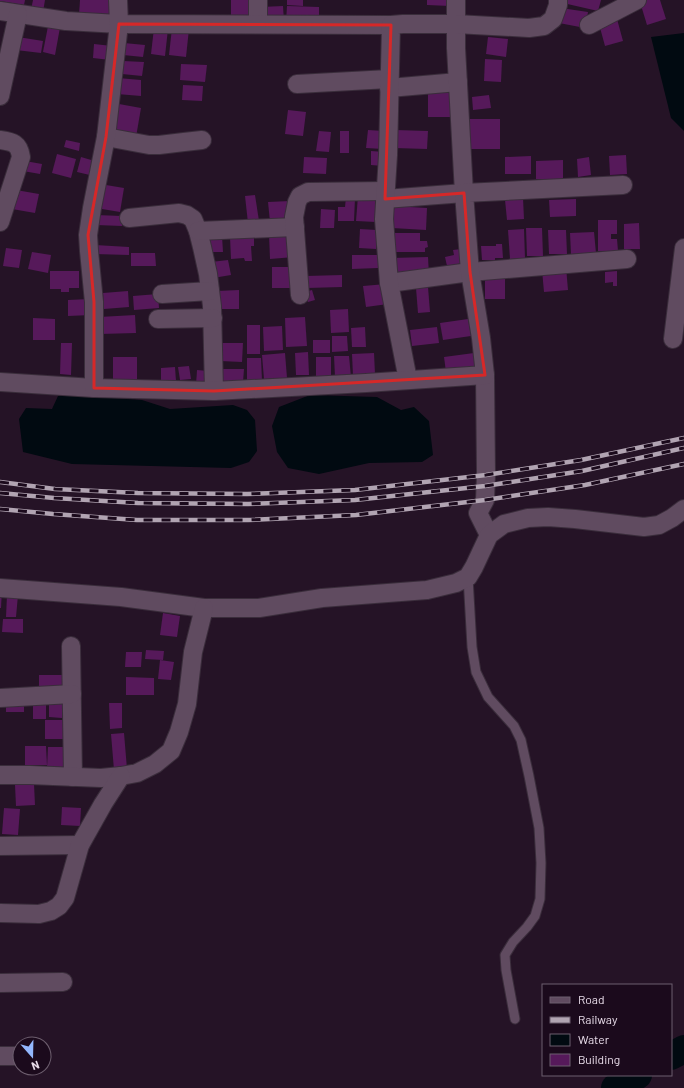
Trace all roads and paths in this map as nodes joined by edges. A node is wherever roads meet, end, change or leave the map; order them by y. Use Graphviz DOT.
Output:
graph roads {
  1 [pos="118,0"];
  2 [pos="258,0"];
  3 [pos="456,0"];
  4 [pos="558,0"];
  5 [pos="637,0"];
  6 [pos="0,11"];
  7 [pos="18,14"];
  8 [pos="119,24"];
  9 [pos="258,24"];
  10 [pos="456,24"];
  11 [pos="391,25"];
  12 [pos="589,25"];
  13 [pos="458,82"];
  14 [pos="297,84"];
  15 [pos="389,84"];
  16 [pos="0,96"];
  17 [pos="106,137"];
  18 [pos="0,140"];
  19 [pos="202,140"];
  20 [pos="623,185"];
  21 [pos="464,194"];
  22 [pos="385,195"];
  23 [pos="129,218"];
  24 [pos="0,222"];
  25 [pos="295,227"];
  26 [pos="198,231"];
  27 [pos="684,254"];
  28 [pos="627,258"];
  29 [pos="470,272"];
  30 [pos="389,283"];
  31 [pos="210,291"];
  32 [pos="162,294"];
  33 [pos="300,295"];
  34 [pos="213,318"];
  35 [pos="158,319"];
  36 [pos="673,338"];
  37 [pos="486,375"];
  38 [pos="408,380"];
  39 [pos="0,382"];
  40 [pos="94,388"];
  41 [pos="214,391"];
  42 [pos="684,509"];
  43 [pos="489,535"];
  44 [pos="468,577"];
  45 [pos="0,588"];
  46 [pos="204,608"];
  47 [pos="72,646"];
  48 [pos="72,694"];
  49 [pos="0,698"];
  50 [pos="0,775"];
  51 [pos="121,776"];
  52 [pos="73,777"];
  53 [pos="80,845"];
  54 [pos="0,846"];
  55 [pos="0,913"];
  56 [pos="63,982"];
  57 [pos="0,983"];
  58 [pos="515,1019"];
  59 [pos="0,1056"];
  60 [pos="12,1056"];
  1 -- 8 [label="street"];
  2 -- 9 [label="street"];
  3 -- 10 [label="street"];
  4 -- 10 [label="street"];
  5 -- 12 [label="street"];
  6 -- 7 [label="street"];
  7 -- 8 [label="street"];
  7 -- 16 [label="street"];
  8 -- 9 [label="street"];
  8 -- 17 [label="street"];
  9 -- 11 [label="street"];
  10 -- 11 [label="street"];
  10 -- 13 [label="street"];
  11 -- 15 [label="street"];
  13 -- 15 [label="street"];
  13 -- 21 [label="street"];
  14 -- 15 [label="street"];
  15 -- 22 [label="street"];
  17 -- 19 [label="street"];
  17 -- 40 [label="street"];
  18 -- 24 [label="street"];
  20 -- 21 [label="street"];
  21 -- 22 [label="street"];
  21 -- 29 [label="street"];
  22 -- 25 [label="street"];
  22 -- 30 [label="street"];
  23 -- 26 [label="street"];
  25 -- 26 [label="street"];
  25 -- 33 [label="street"];
  26 -- 31 [label="street"];
  27 -- 36 [label="street"];
  28 -- 29 [label="street"];
  29 -- 30 [label="street"];
  29 -- 37 [label="street"];
  30 -- 38 [label="street"];
  31 -- 32 [label="street"];
  31 -- 34 [label="street"];
  34 -- 35 [label="street"];
  34 -- 41 [label="street"];
  37 -- 38 [label="street"];
  37 -- 43 [label="street"];
  38 -- 41 [label="street"];
  39 -- 40 [label="street"];
  40 -- 41 [label="street"];
  42 -- 43 [label="street"];
  43 -- 44 [label="street"];
  44 -- 46 [label="street"];
  44 -- 58 [label="lane"];
  45 -- 46 [label="street"];
  46 -- 51 [label="street"];
  47 -- 48 [label="street"];
  48 -- 49 [label="street"];
  48 -- 52 [label="street"];
  50 -- 52 [label="street"];
  51 -- 52 [label="street"];
  51 -- 53 [label="street"];
  53 -- 54 [label="street"];
  53 -- 55 [label="street"];
  56 -- 57 [label="street"];
  59 -- 60 [label="street"];
}
